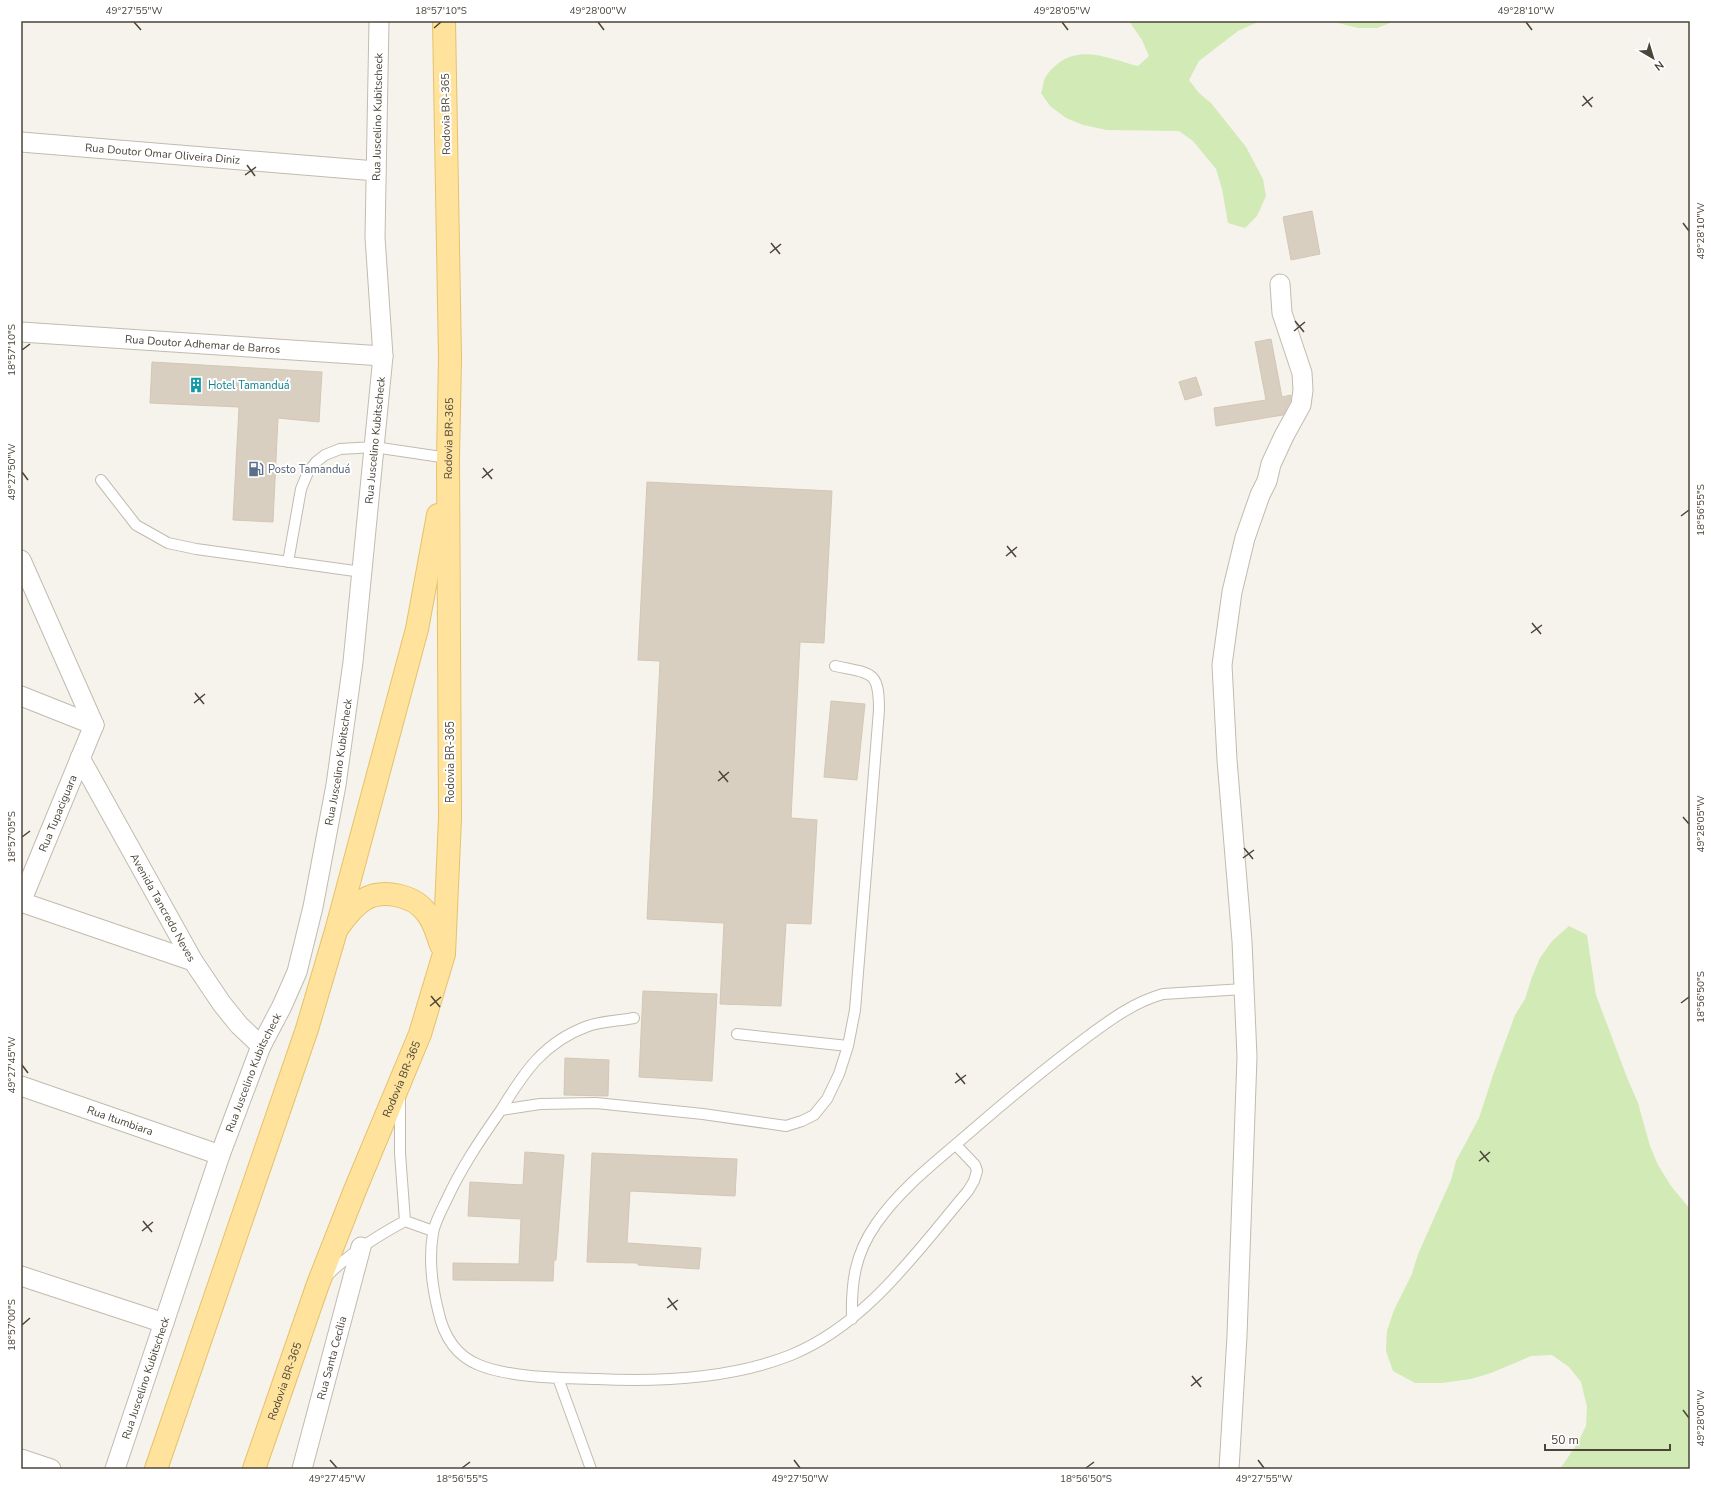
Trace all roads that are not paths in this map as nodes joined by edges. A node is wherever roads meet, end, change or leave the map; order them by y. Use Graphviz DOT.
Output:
graph roads {
  1 [pos="378,21"];
  2 [pos="444,21"];
  3 [pos="21,142"];
  4 [pos="376,170"];
  5 [pos="1280,284"];
  6 [pos="21,332"];
  7 [pos="383,356"];
  8 [pos="374,447"];
  9 [pos="448,458"];
  10 [pos="101,480"];
  11 [pos="21,560"];
  12 [pos="288,562"];
  13 [pos="362,572"];
  14 [pos="835,666"];
  15 [pos="21,696"];
  16 [pos="94,725"];
  17 [pos="80,758"];
  18 [pos="21,902"];
  19 [pos="336,931"];
  20 [pos="444,954"];
  21 [pos="193,961"];
  22 [pos="1244,989"];
  23 [pos="634,1018"];
  24 [pos="737,1034"];
  25 [pos="261,1046"];
  26 [pos="848,1046"];
  27 [pos="21,1086"];
  28 [pos="399,1086"];
  29 [pos="501,1110"];
  30 [pos="956,1145"];
  31 [pos="220,1155"];
  32 [pos="405,1221"];
  33 [pos="433,1231"];
  34 [pos="361,1247"];
  35 [pos="21,1276"];
  36 [pos="318,1284"];
  37 [pos="852,1319"];
  38 [pos="164,1323"];
  39 [pos="558,1378"];
  40 [pos="21,1459"];
  41 [pos="51,1469"];
  42 [pos="115,1469"];
  43 [pos="156,1469"];
  44 [pos="254,1469"];
  45 [pos="302,1469"];
  46 [pos="591,1469"];
  47 [pos="1229,1469"];
  1 -- 4 [label="street, Rua Juscelino Kubitscheck"];
  2 -- 9 [label="main road, Rodovia BR-365"];
  3 -- 4 [label="street, Rua Doutor Omar Oliveira Diniz"];
  4 -- 7 [label="street, Rua Juscelino Kubitscheck"];
  5 -- 22 [label="street"];
  6 -- 7 [label="street, Rua Doutor Adhemar de Barros"];
  7 -- 8 [label="street, Rua Juscelino Kubitscheck"];
  8 -- 9 [label="lane"];
  8 -- 12 [label="lane"];
  8 -- 13 [label="street, Rua Juscelino Kubitscheck"];
  9 -- 19 [label="main road"];
  9 -- 20 [label="main road, Rodovia BR-365"];
  10 -- 12 [label="lane"];
  11 -- 16 [label="street"];
  12 -- 13 [label="lane"];
  13 -- 25 [label="street, Rua Juscelino Kubitscheck"];
  14 -- 26 [label="lane"];
  15 -- 16 [label="street"];
  16 -- 17 [label="street, Rua Tupaciguara"];
  17 -- 18 [label="street, Rua Tupaciguara"];
  17 -- 21 [label="street, Avenida Tancredo Neves"];
  18 -- 21 [label="street"];
  19 -- 20 [label="main road"];
  19 -- 43 [label="main road"];
  20 -- 28 [label="main road, Rodovia BR-365"];
  21 -- 25 [label="street, Avenida Tancredo Neves"];
  22 -- 30 [label="lane"];
  22 -- 47 [label="street"];
  23 -- 29 [label="lane"];
  24 -- 26 [label="lane"];
  25 -- 31 [label="street, Rua Juscelino Kubitscheck"];
  26 -- 29 [label="lane"];
  27 -- 31 [label="street, Rua Itumbiara"];
  28 -- 32 [label="lane"];
  28 -- 36 [label="main road, Rodovia BR-365"];
  29 -- 33 [label="lane"];
  30 -- 37 [label="lane"];
  30 -- 37 [label="lane"];
  31 -- 38 [label="street, Rua Juscelino Kubitscheck"];
  32 -- 33 [label="lane"];
  32 -- 34 [label="lane"];
  33 -- 39 [label="lane"];
  34 -- 36 [label="lane"];
  34 -- 45 [label="street, Rua Santa Cecília"];
  35 -- 38 [label="street"];
  36 -- 44 [label="main road, Rodovia BR-365"];
  37 -- 39 [label="lane"];
  38 -- 42 [label="street, Rua Juscelino Kubitscheck"];
  39 -- 46 [label="lane"];
  40 -- 41 [label="street"];
}
